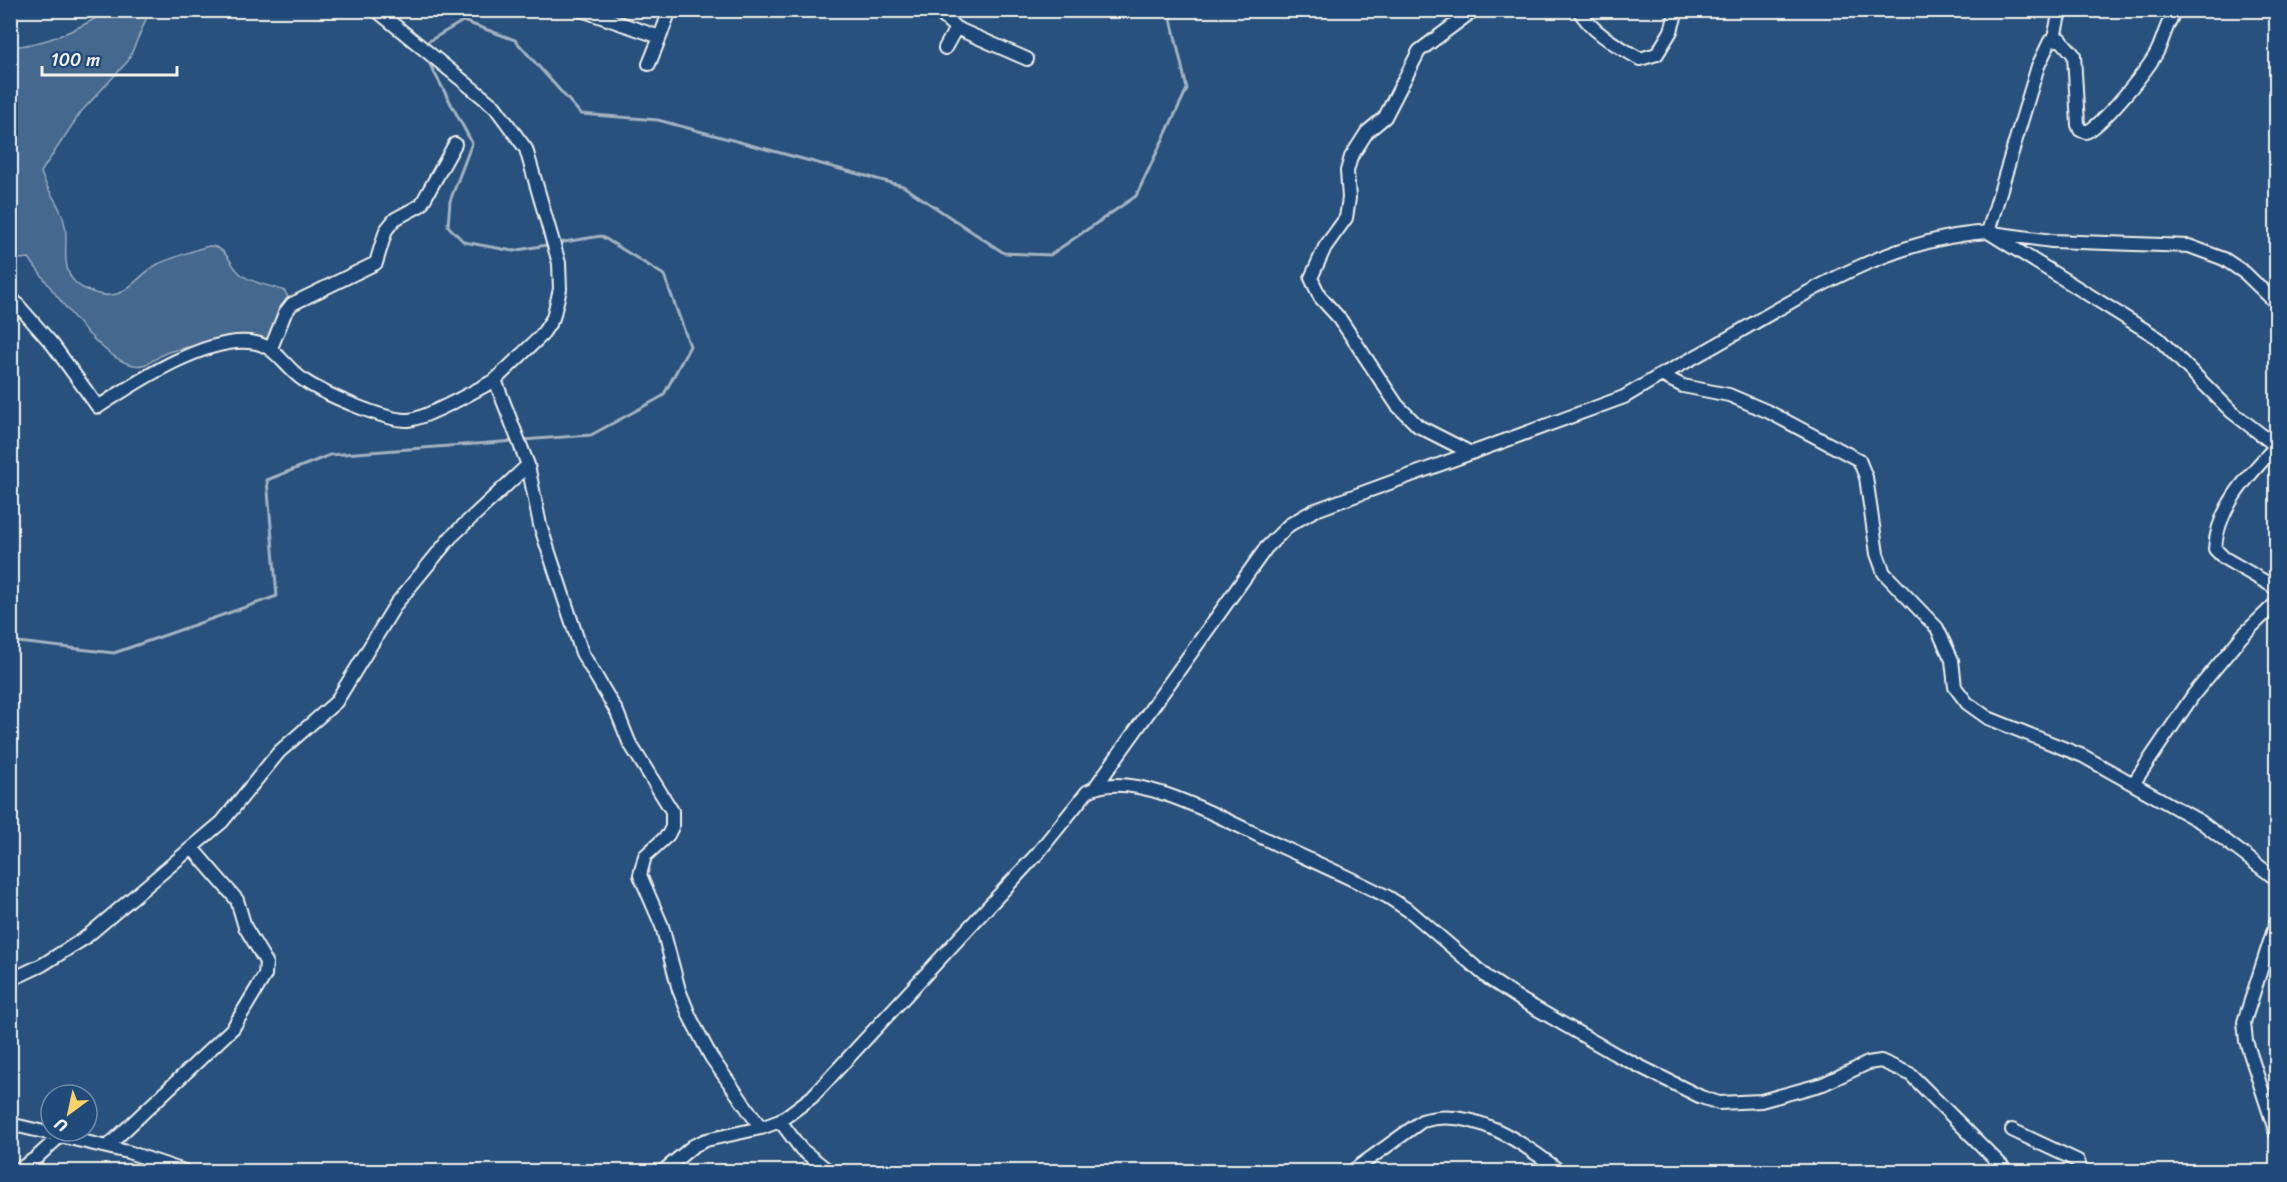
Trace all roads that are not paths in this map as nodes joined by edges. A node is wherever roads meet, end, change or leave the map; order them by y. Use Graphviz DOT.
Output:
graph roads {
  1 [pos="376,10"];
  2 [pos="581,10"];
  3 [pos="670,10"];
  4 [pos="936,10"];
  5 [pos="1474,10"];
  6 [pos="1579,10"];
  7 [pos="1677,10"];
  8 [pos="2060,10"];
  9 [pos="2176,10"];
  10 [pos="956,28"];
  11 [pos="660,37"];
  12 [pos="2054,38"];
  13 [pos="945,48"];
  14 [pos="1028,59"];
  15 [pos="649,64"];
  16 [pos="455,144"];
  17 [pos="1988,232"];
  18 [pos="10,296"];
  19 [pos="2277,303"];
  20 [pos="271,348"];
  21 [pos="1661,375"];
  22 [pos="495,380"];
  23 [pos="2277,446"];
  24 [pos="1471,453"];
  25 [pos="528,465"];
  26 [pos="2277,588"];
  27 [pos="2277,603"];
  28 [pos="2133,784"];
  29 [pos="1096,786"];
  30 [pos="192,848"];
  31 [pos="2277,879"];
  32 [pos="2277,923"];
  33 [pos="10,980"];
  34 [pos="780,1121"];
  35 [pos="10,1124"];
  36 [pos="761,1128"];
  37 [pos="2012,1130"];
  38 [pos="39,1131"];
  39 [pos="2277,1133"];
  40 [pos="52,1143"];
  41 [pos="91,1143"];
  42 [pos="108,1147"];
  43 [pos="152,1158"];
  44 [pos="2002,1170"];
  45 [pos="15,1172"];
  46 [pos="148,1172"];
  47 [pos="187,1172"];
  48 [pos="662,1172"];
  49 [pos="830,1172"];
  50 [pos="1351,1172"];
  51 [pos="1561,1172"];
  52 [pos="2081,1172"];
  1 -- 22 [label="street"];
  2 -- 11 [label="street"];
  3 -- 11 [label="street"];
  4 -- 10 [label="street"];
  5 -- 24 [label="street"];
  6 -- 7 [label="street"];
  8 -- 12 [label="street"];
  9 -- 12 [label="street"];
  10 -- 13 [label="street"];
  10 -- 14 [label="street"];
  11 -- 15 [label="street"];
  12 -- 17 [label="street"];
  16 -- 20 [label="street"];
  17 -- 19 [label="street"];
  17 -- 21 [label="street"];
  17 -- 23 [label="street"];
  18 -- 20 [label="street"];
  20 -- 22 [label="street"];
  21 -- 24 [label="street"];
  21 -- 28 [label="street"];
  22 -- 25 [label="street"];
  23 -- 26 [label="street"];
  24 -- 29 [label="street"];
  25 -- 30 [label="street"];
  25 -- 36 [label="street"];
  27 -- 28 [label="street"];
  28 -- 31 [label="street"];
  29 -- 34 [label="street"];
  29 -- 44 [label="street"];
  30 -- 33 [label="street"];
  30 -- 42 [label="street"];
  32 -- 39 [label="street"];
  34 -- 36 [label="street"];
  34 -- 49 [label="street"];
  35 -- 38 [label="street"];
  36 -- 48 [label="street"];
  37 -- 52 [label="street"];
  40 -- 45 [label="street"];
  41 -- 42 [label="street"];
  42 -- 43 [label="street"];
  43 -- 46 [label="street"];
  43 -- 47 [label="street"];
  50 -- 51 [label="street"];
}
